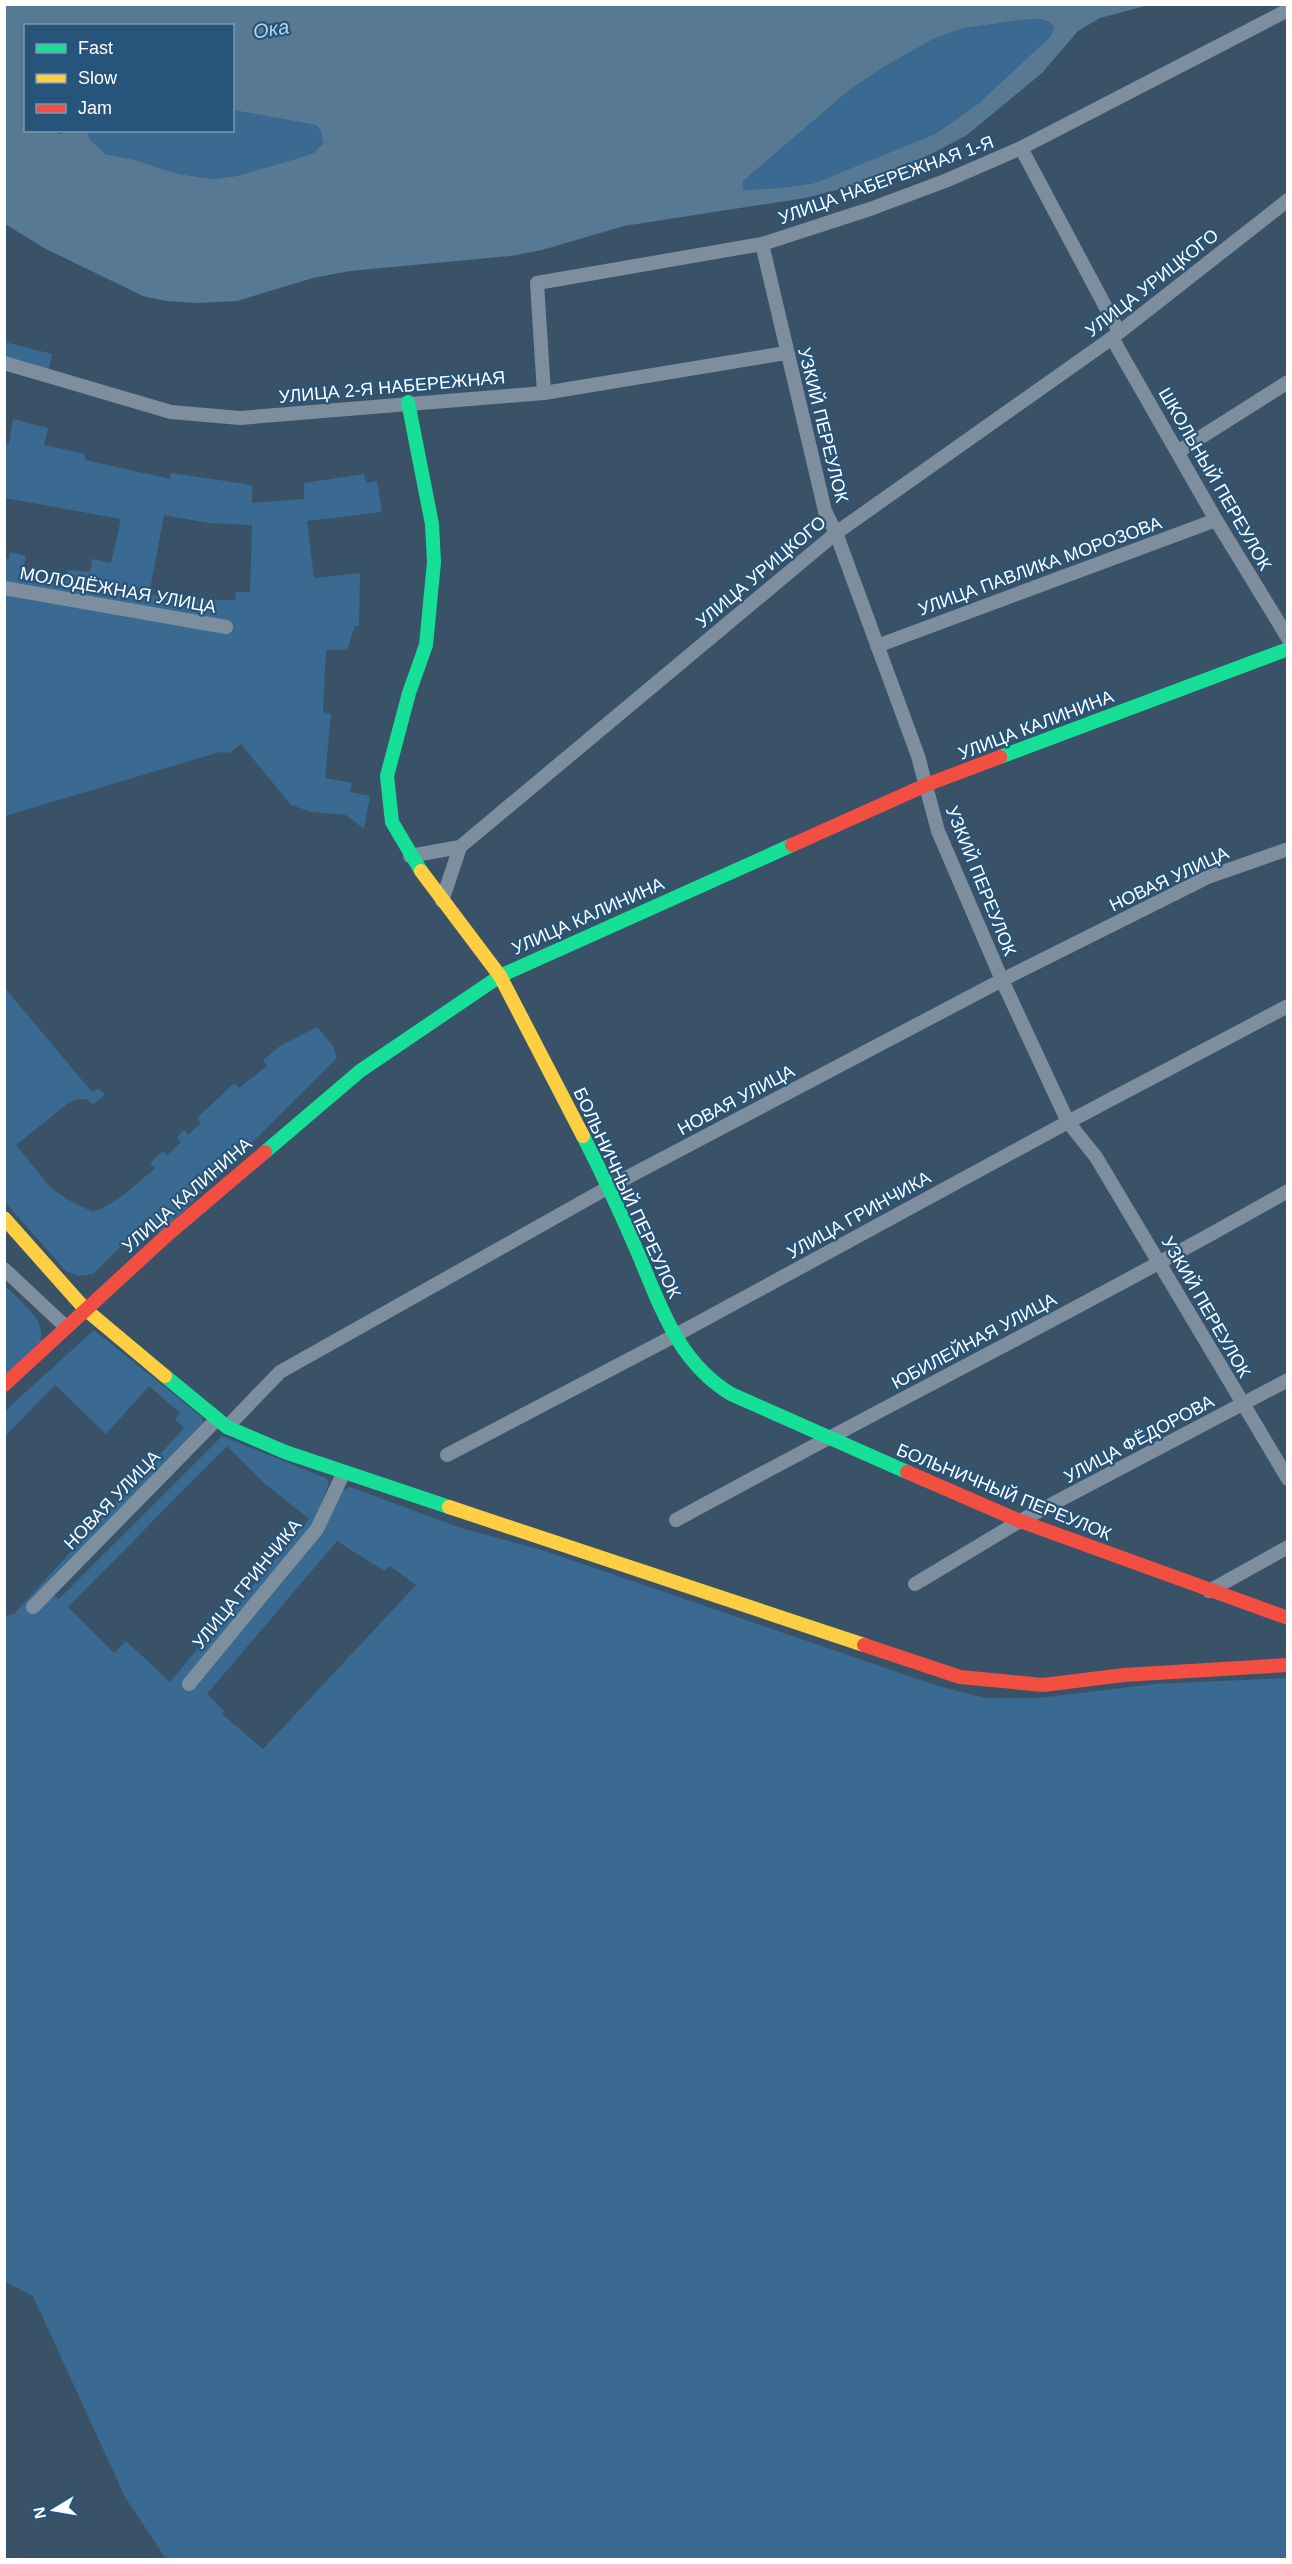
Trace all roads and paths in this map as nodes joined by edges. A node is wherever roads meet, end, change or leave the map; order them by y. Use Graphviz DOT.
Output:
graph roads {
  1 [pos="1287,10"];
  2 [pos="1021,148"];
  3 [pos="1287,200"];
  4 [pos="762,244"];
  5 [pos="1116,335"];
  6 [pos="786,353"];
  7 [pos="4,363"];
  8 [pos="1287,382"];
  9 [pos="544,393"];
  10 [pos="408,402"];
  11 [pos="1179,451"];
  12 [pos="1216,520"];
  13 [pos="836,533"];
  14 [pos="4,588"];
  15 [pos="226,627"];
  16 [pos="1287,638"];
  17 [pos="877,646"];
  18 [pos="1287,649"];
  19 [pos="926,785"];
  20 [pos="460,847"];
  21 [pos="1287,849"];
  22 [pos="410,856"];
  23 [pos="442,901"];
  24 [pos="500,976"];
  25 [pos="1002,980"];
  26 [pos="1287,1006"];
  27 [pos="1068,1122"];
  28 [pos="609,1187"];
  29 [pos="1287,1191"];
  30 [pos="4,1218"];
  31 [pos="1161,1263"];
  32 [pos="4,1269"];
  33 [pos="85,1309"];
  34 [pos="66,1328"];
  35 [pos="674,1336"];
  36 [pos="1287,1380"];
  37 [pos="4,1384"];
  38 [pos="1243,1405"];
  39 [pos="222,1423"];
  40 [pos="827,1438"];
  41 [pos="447,1455"];
  42 [pos="344,1472"];
  43 [pos="1287,1479"];
  44 [pos="676,1520"];
  45 [pos="1020,1521"];
  46 [pos="1287,1547"];
  47 [pos="915,1584"];
  48 [pos="1209,1591"];
  49 [pos="33,1607"];
  50 [pos="1287,1618"];
  51 [pos="1287,1665"];
  52 [pos="189,1684"];
  1 -- 2 [label="street, УЛИЦА НАБЕРЕЖНАЯ 1-Я"];
  2 -- 4 [label="street, УЛИЦА НАБЕРЕЖНАЯ 1-Я"];
  2 -- 5 [label="street, ШКОЛЬНЫЙ ПЕРЕУЛОК"];
  3 -- 5 [label="street, УЛИЦА УРИЦКОГО"];
  4 -- 6 [label="street, УЗКИЙ ПЕРЕУЛОК"];
  4 -- 9 [label="street, УЛИЦА НАБЕРЕЖНАЯ 1-Я"];
  5 -- 11 [label="street, ШКОЛЬНЫЙ ПЕРЕУЛОК"];
  5 -- 13 [label="street, УЛИЦА УРИЦКОГО"];
  6 -- 9 [label="street, УЛИЦА 2-Я НАБЕРЕЖНАЯ"];
  6 -- 13 [label="street, УЗКИЙ ПЕРЕУЛОК"];
  7 -- 10 [label="street, УЛИЦА 2-Я НАБЕРЕЖНАЯ"];
  8 -- 11 [label="street"];
  9 -- 10 [label="street, УЛИЦА 2-Я НАБЕРЕЖНАЯ"];
  10 -- 22 [label="street, БОЛЬНИЧНЫЙ ПЕРЕУЛОК"];
  11 -- 12 [label="street, ШКОЛЬНЫЙ ПЕРЕУЛОК"];
  12 -- 16 [label="street, ШКОЛЬНЫЙ ПЕРЕУЛОК"];
  12 -- 17 [label="street, УЛИЦА ПАВЛИКА МОРОЗОВА"];
  13 -- 17 [label="street, УЗКИЙ ПЕРЕУЛОК"];
  13 -- 20 [label="street, УЛИЦА УРИЦКОГО"];
  14 -- 15 [label="street, МОЛОДЁЖНАЯ УЛИЦА"];
  17 -- 19 [label="street, УЗКИЙ ПЕРЕУЛОК"];
  18 -- 19 [label="street, УЛИЦА КАЛИНИНА"];
  19 -- 24 [label="street, УЛИЦА КАЛИНИНА"];
  19 -- 25 [label="street, УЗКИЙ ПЕРЕУЛОК"];
  20 -- 22 [label="street"];
  20 -- 23 [label="street"];
  21 -- 25 [label="street, НОВАЯ УЛИЦА"];
  22 -- 23 [label="street, БОЛЬНИЧНЫЙ ПЕРЕУЛОК"];
  23 -- 24 [label="street, БОЛЬНИЧНЫЙ ПЕРЕУЛОК"];
  24 -- 28 [label="street, БОЛЬНИЧНЫЙ ПЕРЕУЛОК"];
  24 -- 33 [label="street, УЛИЦА КАЛИНИНА"];
  25 -- 27 [label="street, УЗКИЙ ПЕРЕУЛОК"];
  25 -- 28 [label="street, НОВАЯ УЛИЦА"];
  26 -- 27 [label="street, УЛИЦА ГРИНЧИКА"];
  27 -- 31 [label="street, УЗКИЙ ПЕРЕУЛОК"];
  27 -- 35 [label="street, УЛИЦА ГРИНЧИКА"];
  28 -- 35 [label="street, БОЛЬНИЧНЫЙ ПЕРЕУЛОК"];
  28 -- 39 [label="street, НОВАЯ УЛИЦА"];
  29 -- 31 [label="street, ЮБИЛЕЙНАЯ УЛИЦА"];
  30 -- 33 [label="street"];
  31 -- 38 [label="street, УЗКИЙ ПЕРЕУЛОК"];
  31 -- 40 [label="street, ЮБИЛЕЙНАЯ УЛИЦА"];
  32 -- 34 [label="street"];
  33 -- 34 [label="street, УЛИЦА КАЛИНИНА"];
  33 -- 39 [label="street"];
  34 -- 37 [label="street, УЛИЦА КАЛИНИНА"];
  35 -- 40 [label="street, БОЛЬНИЧНЫЙ ПЕРЕУЛОК"];
  35 -- 41 [label="street, УЛИЦА ГРИНЧИКА"];
  36 -- 38 [label="street, УЛИЦА ФЁДОРОВА"];
  38 -- 43 [label="street, УЗКИЙ ПЕРЕУЛОК"];
  38 -- 45 [label="street, УЛИЦА ФЁДОРОВА"];
  39 -- 42 [label="street"];
  39 -- 49 [label="street, НОВАЯ УЛИЦА"];
  40 -- 44 [label="street, ЮБИЛЕЙНАЯ УЛИЦА"];
  40 -- 45 [label="street, БОЛЬНИЧНЫЙ ПЕРЕУЛОК"];
  42 -- 51 [label="street"];
  42 -- 52 [label="street, УЛИЦА ГРИНЧИКА"];
  45 -- 47 [label="street, УЛИЦА ФЁДОРОВА"];
  45 -- 48 [label="street, БОЛЬНИЧНЫЙ ПЕРЕУЛОК"];
  46 -- 48 [label="street"];
  48 -- 50 [label="street, БОЛЬНИЧНЫЙ ПЕРЕУЛОК"];
}
